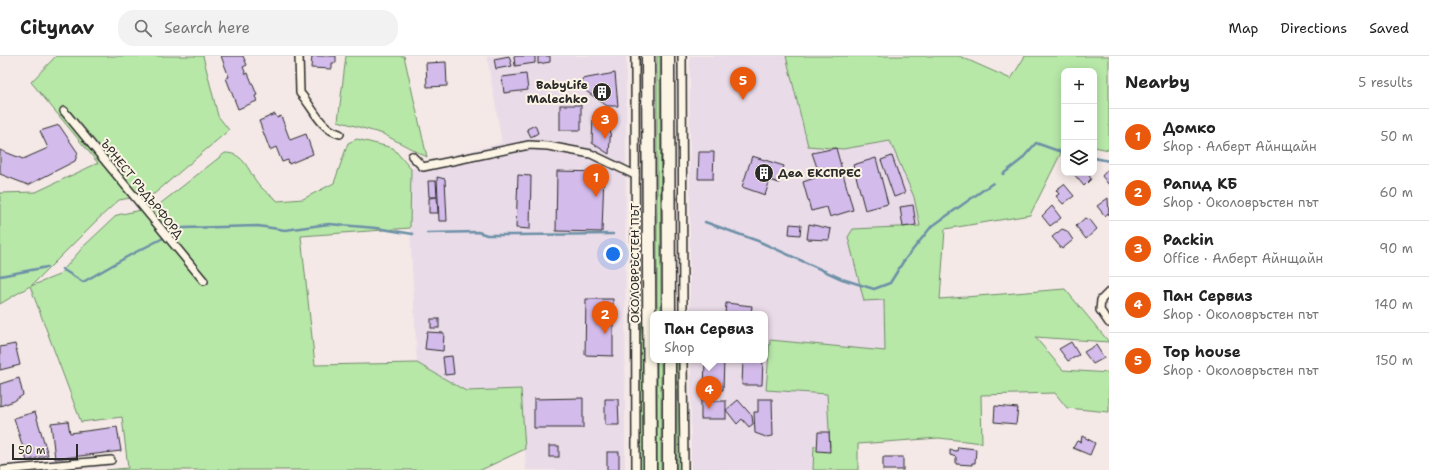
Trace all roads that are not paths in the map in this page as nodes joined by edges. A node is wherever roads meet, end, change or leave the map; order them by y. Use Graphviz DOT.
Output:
graph roads {
  1 [pos="299,56"];
  2 [pos="635,56"];
  3 [pos="648,56"];
  4 [pos="668,56"];
  5 [pos="682,56"];
  6 [pos="64,111"];
  7 [pos="340,134"];
  8 [pos="412,156"];
  9 [pos="635,175"];
  10 [pos="204,280"];
  11 [pos="1109,292"];
  12 [pos="669,311"];
  13 [pos="683,311"];
  14 [pos="1109,322"];
  15 [pos="669,363"];
  16 [pos="683,363"];
  17 [pos="111,460"];
  18 [pos="4,470"];
  19 [pos="636,470"];
  20 [pos="650,470"];
  21 [pos="669,470"];
  22 [pos="684,470"];
  1 -- 7 [label="street"];
  2 -- 9 [label="street, ОКОЛОВРЪСТЕН ПЪТ"];
  3 -- 20 [label="highway, ОКОЛОВРЪСТЕН ПЪТ"];
  4 -- 12 [label="highway"];
  5 -- 13 [label="street"];
  6 -- 10 [label="street, ЪРНЕСТ РЪДЪРФОРД"];
  8 -- 9 [label="street"];
  9 -- 19 [label="street, ОКОЛОВРЪСТЕН ПЪТ"];
  11 -- 14 [label="street"];
  15 -- 21 [label="highway"];
  16 -- 22 [label="street"];
  17 -- 18 [label="street"];
}
